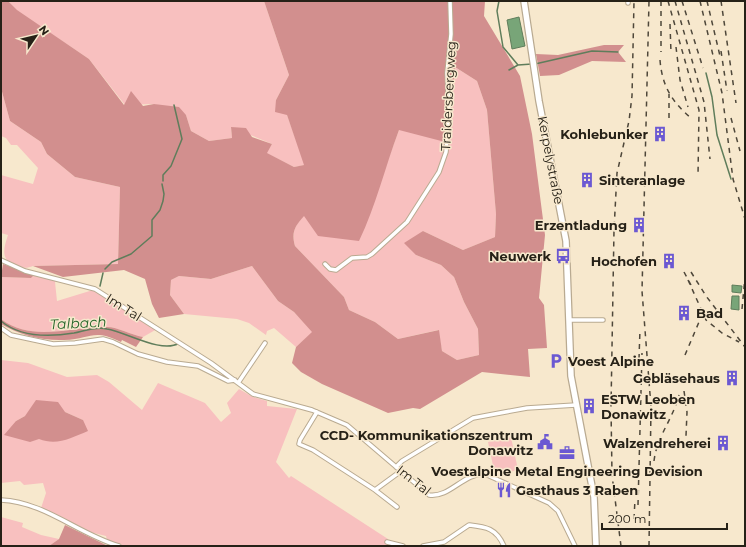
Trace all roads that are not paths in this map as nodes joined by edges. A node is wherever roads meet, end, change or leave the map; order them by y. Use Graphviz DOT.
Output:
graph roads {
  1 [pos="450,1"];
  2 [pos="524,1"];
  3 [pos="1,260"];
  4 [pos="325,264"];
  5 [pos="569,320"];
  6 [pos="603,320"];
  7 [pos="1,328"];
  8 [pos="265,343"];
  9 [pos="237,382"];
  10 [pos="576,405"];
  11 [pos="317,412"];
  12 [pos="396,467"];
  13 [pos="401,471"];
  14 [pos="375,490"];
  15 [pos="1,500"];
  16 [pos="397,507"];
  17 [pos="387,542"];
  18 [pos="119,546"];
  19 [pos="403,546"];
  20 [pos="423,546"];
  21 [pos="504,546"];
  22 [pos="574,546"];
  23 [pos="596,546"];
  1 -- 4 [label="street, Traidersbergweg"];
  2 -- 5 [label="main road, Kerpelystraße"];
  3 -- 9 [label="street, Im Tal"];
  5 -- 6 [label="street"];
  5 -- 10 [label="main road, Kerpelystraße"];
  7 -- 9 [label="street, Im Tal"];
  8 -- 9 [label="street"];
  9 -- 11 [label="street, Im Tal"];
  10 -- 12 [label="street"];
  10 -- 23 [label="main road, Kerpelystraße"];
  11 -- 12 [label="street, Im Tal"];
  11 -- 14 [label="street"];
  12 -- 13 [label="street, Im Tal"];
  13 -- 14 [label="street"];
  13 -- 22 [label="street, Im Tal"];
  14 -- 16 [label="street"];
  15 -- 18 [label="street"];
  17 -- 19 [label="street"];
  20 -- 21 [label="street"];
}
